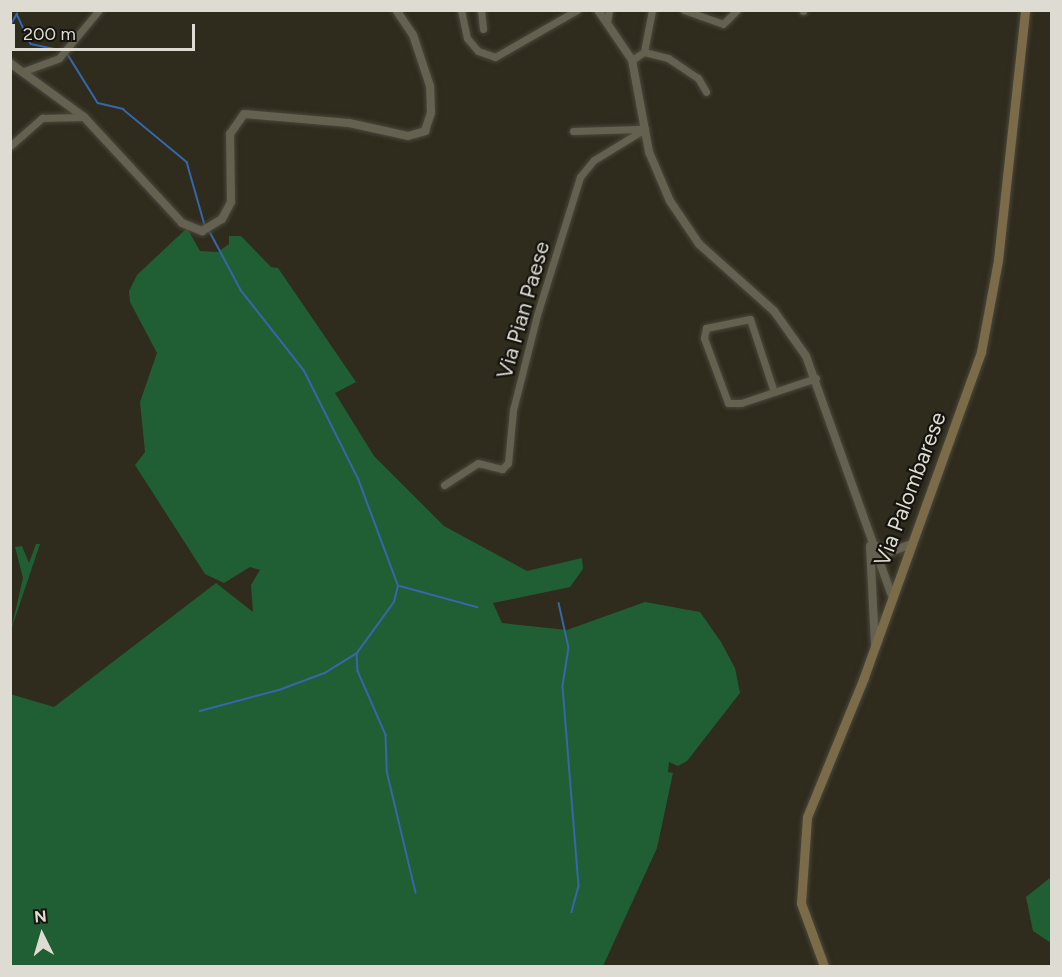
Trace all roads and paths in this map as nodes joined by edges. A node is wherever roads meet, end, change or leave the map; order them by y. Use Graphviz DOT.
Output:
graph roads {
  1 [pos="99,10"];
  2 [pos="396,10"];
  3 [pos="460,10"];
  4 [pos="481,10"];
  5 [pos="577,10"];
  6 [pos="598,10"];
  7 [pos="609,10"];
  8 [pos="652,10"];
  9 [pos="684,10"];
  10 [pos="737,10"];
  11 [pos="1025,10"];
  12 [pos="607,23"];
  13 [pos="483,28"];
  14 [pos="644,52"];
  15 [pos="632,60"];
  16 [pos="10,63"];
  17 [pos="24,71"];
  18 [pos="706,92"];
  19 [pos="84,117"];
  20 [pos="645,129"];
  21 [pos="573,131"];
  22 [pos="10,146"];
  23 [pos="816,378"];
  24 [pos="774,392"];
  25 [pos="444,485"];
  26 [pos="869,540"];
  27 [pos="909,545"];
  28 [pos="871,560"];
  29 [pos="891,593"];
  30 [pos="875,645"];
  31 [pos="824,966"];
  1 -- 17 [label="street"];
  2 -- 19 [label="street"];
  3 -- 5 [label="street"];
  4 -- 13 [label="street"];
  6 -- 12 [label="street"];
  7 -- 12 [label="street"];
  8 -- 14 [label="street"];
  9 -- 10 [label="street"];
  11 -- 27 [label="main road, Via Palombarese"];
  12 -- 15 [label="street"];
  14 -- 15 [label="street"];
  14 -- 18 [label="street"];
  15 -- 20 [label="street"];
  16 -- 17 [label="street"];
  17 -- 19 [label="street"];
  19 -- 22 [label="street"];
  20 -- 21 [label="street"];
  20 -- 23 [label="street"];
  20 -- 25 [label="street, Via Pian Paese"];
  23 -- 24 [label="street"];
  23 -- 26 [label="street"];
  24 -- 24 [label="street"];
  26 -- 27 [label="street"];
  26 -- 28 [label="street"];
  26 -- 29 [label="street"];
  27 -- 29 [label="main road, Via Palombarese"];
  28 -- 29 [label="street"];
  28 -- 30 [label="street"];
  29 -- 30 [label="main road, Via Palombarese"];
  30 -- 31 [label="main road, Via Palombarese"];
}
